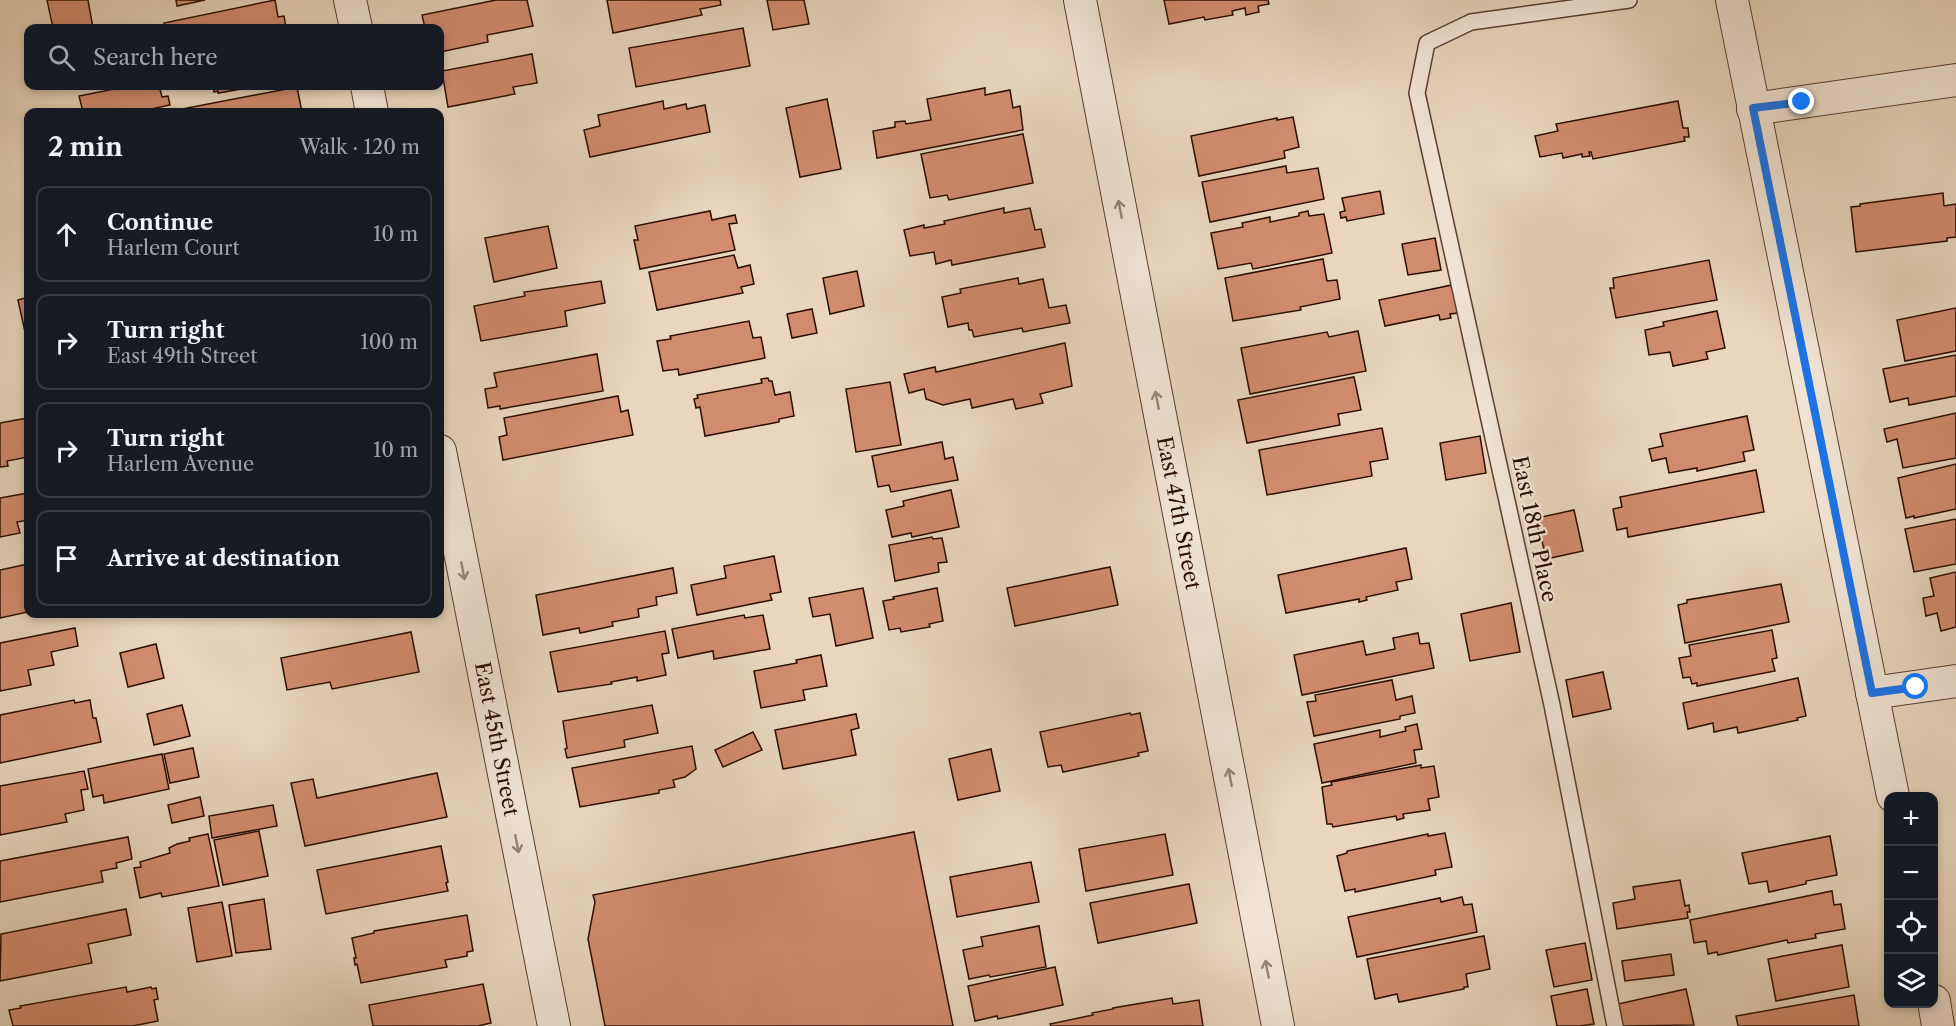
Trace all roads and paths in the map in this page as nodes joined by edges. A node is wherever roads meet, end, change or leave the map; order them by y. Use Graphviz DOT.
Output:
graph roads {
  1 [pos="350,0"];
  2 [pos="1080,0"];
  3 [pos="1629,0"];
  4 [pos="1732,0"];
  5 [pos="355,24"];
  6 [pos="1956,80"];
  7 [pos="368,90"];
  8 [pos="371,108"];
  9 [pos="1753,108"];
  10 [pos="444,471"];
  11 [pos="1956,681"];
  12 [pos="1872,693"];
  13 [pos="1892,792"];
  14 [pos="1935,1008"];
  15 [pos="554,1026"];
  16 [pos="1278,1026"];
  17 [pos="1615,1026"];
  18 [pos="1938,1026"];
  1 -- 5 [label="street"];
  16 -- 2 [label="street, East 47th Street, one-way"];
  3 -- 17 [label="lane, East 18th Place"];
  4 -- 9 [label="street"];
  6 -- 9 [label="street"];
  7 -- 8 [label="street"];
  9 -- 12 [label="street"];
  10 -- 15 [label="street, East 45th Street, one-way"];
  11 -- 12 [label="street"];
  12 -- 13 [label="street"];
  14 -- 18 [label="street"];
}
